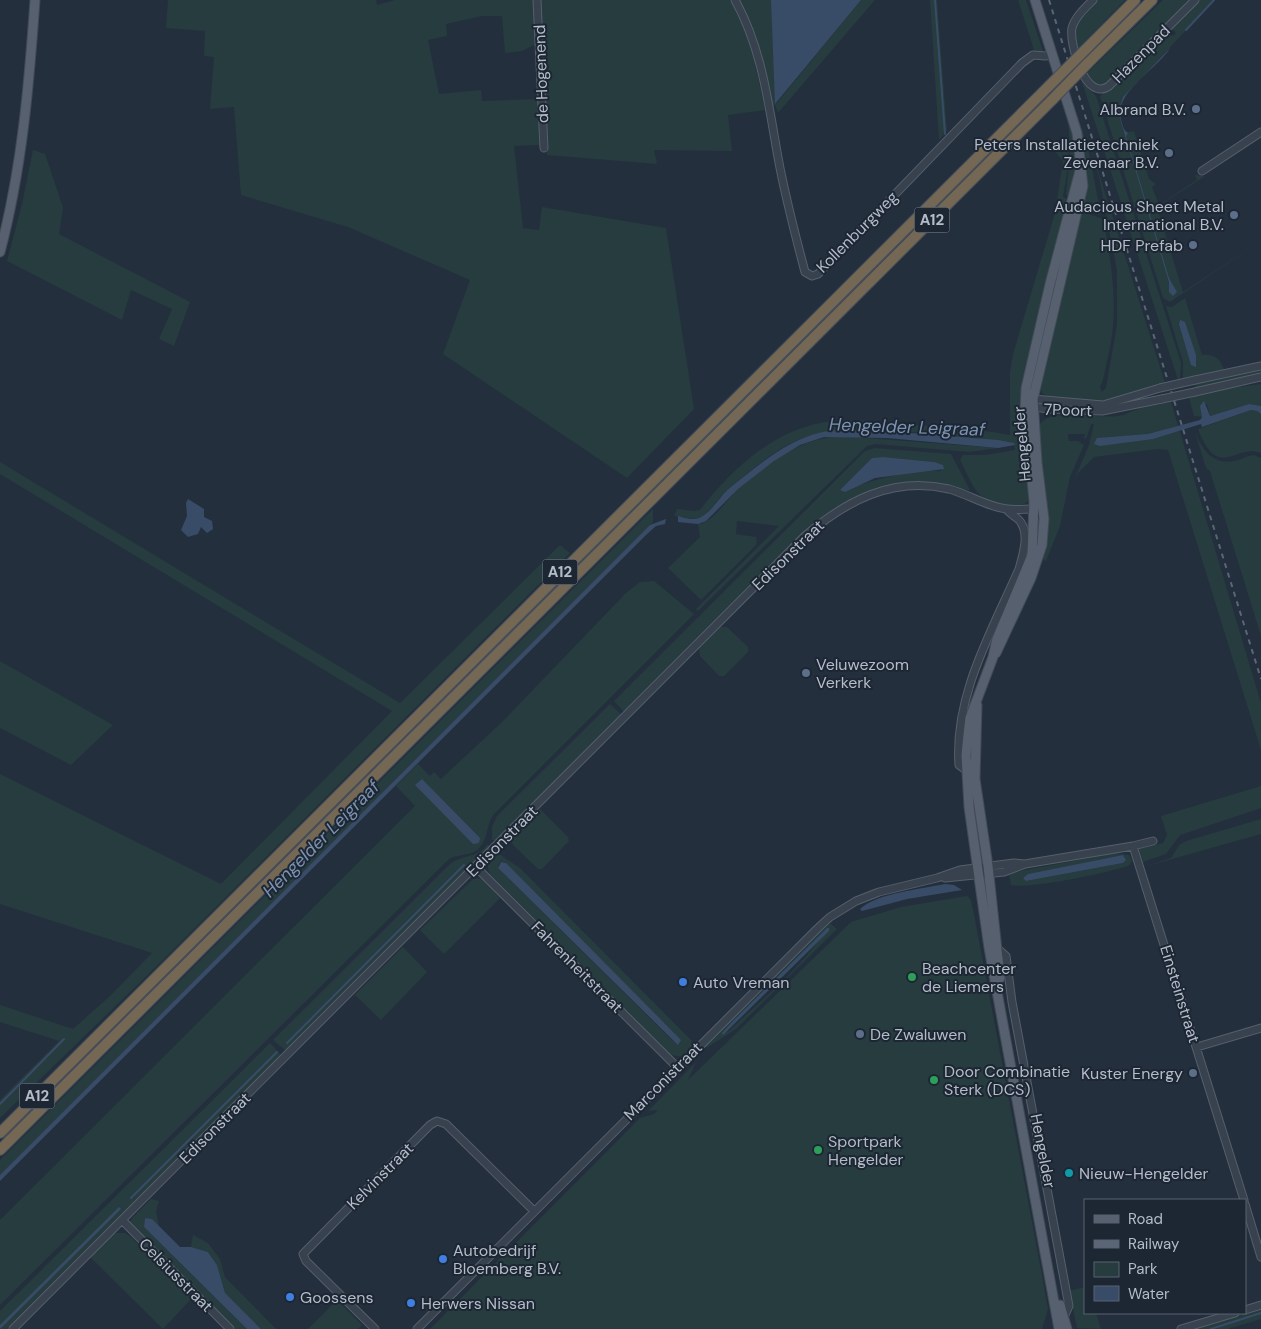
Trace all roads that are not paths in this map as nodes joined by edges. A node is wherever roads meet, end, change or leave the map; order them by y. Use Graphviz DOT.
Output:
graph roads {
  1 [pos="35,0"];
  2 [pos="537,0"];
  3 [pos="735,0"];
  4 [pos="1035,0"];
  5 [pos="1093,0"];
  6 [pos="1135,0"];
  7 [pos="1152,0"];
  8 [pos="1195,0"];
  9 [pos="1080,50"];
  10 [pos="1046,56"];
  11 [pos="1261,132"];
  12 [pos="544,148"];
  13 [pos="1202,171"];
  14 [pos="0,252"];
  15 [pos="1261,366"];
  16 [pos="1261,377"];
  17 [pos="1030,403"];
  18 [pos="1006,509"];
  19 [pos="1031,509"];
  20 [pos="1044,519"];
  21 [pos="1022,526"];
  22 [pos="993,657"];
  23 [pos="977,704"];
  24 [pos="966,770"];
  25 [pos="1153,841"];
  26 [pos="1133,846"];
  27 [pos="476,867"];
  28 [pos="984,871"];
  29 [pos="1261,1028"];
  30 [pos="1197,1047"];
  31 [pos="677,1067"];
  32 [pos="0,1133"];
  33 [pos="0,1150"];
  34 [pos="1244,1199"];
  35 [pos="1246,1207"];
  36 [pos="534,1211"];
  37 [pos="122,1220"];
  38 [pos="1261,1257"];
  39 [pos="1261,1305"];
  40 [pos="1246,1310"];
  41 [pos="1232,1314"];
  42 [pos="13,1329"];
  43 [pos="230,1329"];
  44 [pos="375,1329"];
  45 [pos="416,1329"];
  46 [pos="1059,1329"];
  47 [pos="1067,1329"];
  48 [pos="1182,1329"];
  1 -- 14 [label="main road"];
  2 -- 12 [label="street, de Hogenend"];
  3 -- 10 [label="street, Kollenburgweg"];
  4 -- 17 [label="main road, Hengelder"];
  5 -- 9 [label="street"];
  6 -- 9 [label="highway, A12"];
  7 -- 33 [label="highway, A12, bridge"];
  8 -- 9 [label="street, Hazenpad"];
  9 -- 32 [label="highway, A12, bridge"];
  11 -- 13 [label="street"];
  15 -- 17 [label="street, 7Poort, bridge"];
  16 -- 17 [label="street, 7Poort, bridge"];
  17 -- 19 [label="main road, Hengelder"];
  17 -- 20 [label="main road, Hengelder"];
  18 -- 19 [label="street, Edisonstraat"];
  18 -- 21 [label="street"];
  18 -- 27 [label="street, Edisonstraat"];
  19 -- 20 [label="street"];
  19 -- 21 [label="street, Hengelder"];
  19 -- 22 [label="main road, Hengelder"];
  20 -- 22 [label="main road, Hengelder"];
  21 -- 24 [label="street, Hengelder"];
  22 -- 23 [label="main road, Hengelder"];
  23 -- 24 [label="main road, Hengelder"];
  23 -- 28 [label="main road, Hengelder"];
  24 -- 28 [label="main road, Hengelder"];
  25 -- 26 [label="street"];
  26 -- 28 [label="street"];
  26 -- 30 [label="street, Einsteinstraat"];
  27 -- 31 [label="street, Fahrenheitstraat"];
  27 -- 37 [label="street, Edisonstraat"];
  28 -- 31 [label="street, Marconistraat"];
  28 -- 46 [label="main road, Hengelder"];
  28 -- 47 [label="main road, Hengelder"];
  29 -- 30 [label="street"];
  30 -- 34 [label="street, Einsteinstraat"];
  31 -- 36 [label="street, Marconistraat"];
  35 -- 38 [label="street"];
  36 -- 44 [label="street, Kelvinstraat"];
  36 -- 45 [label="street, Marconistraat"];
  37 -- 42 [label="street, Edisonstraat"];
  37 -- 43 [label="street, Celsiusstraat"];
  39 -- 40 [label="street"];
  41 -- 48 [label="street"];
}
